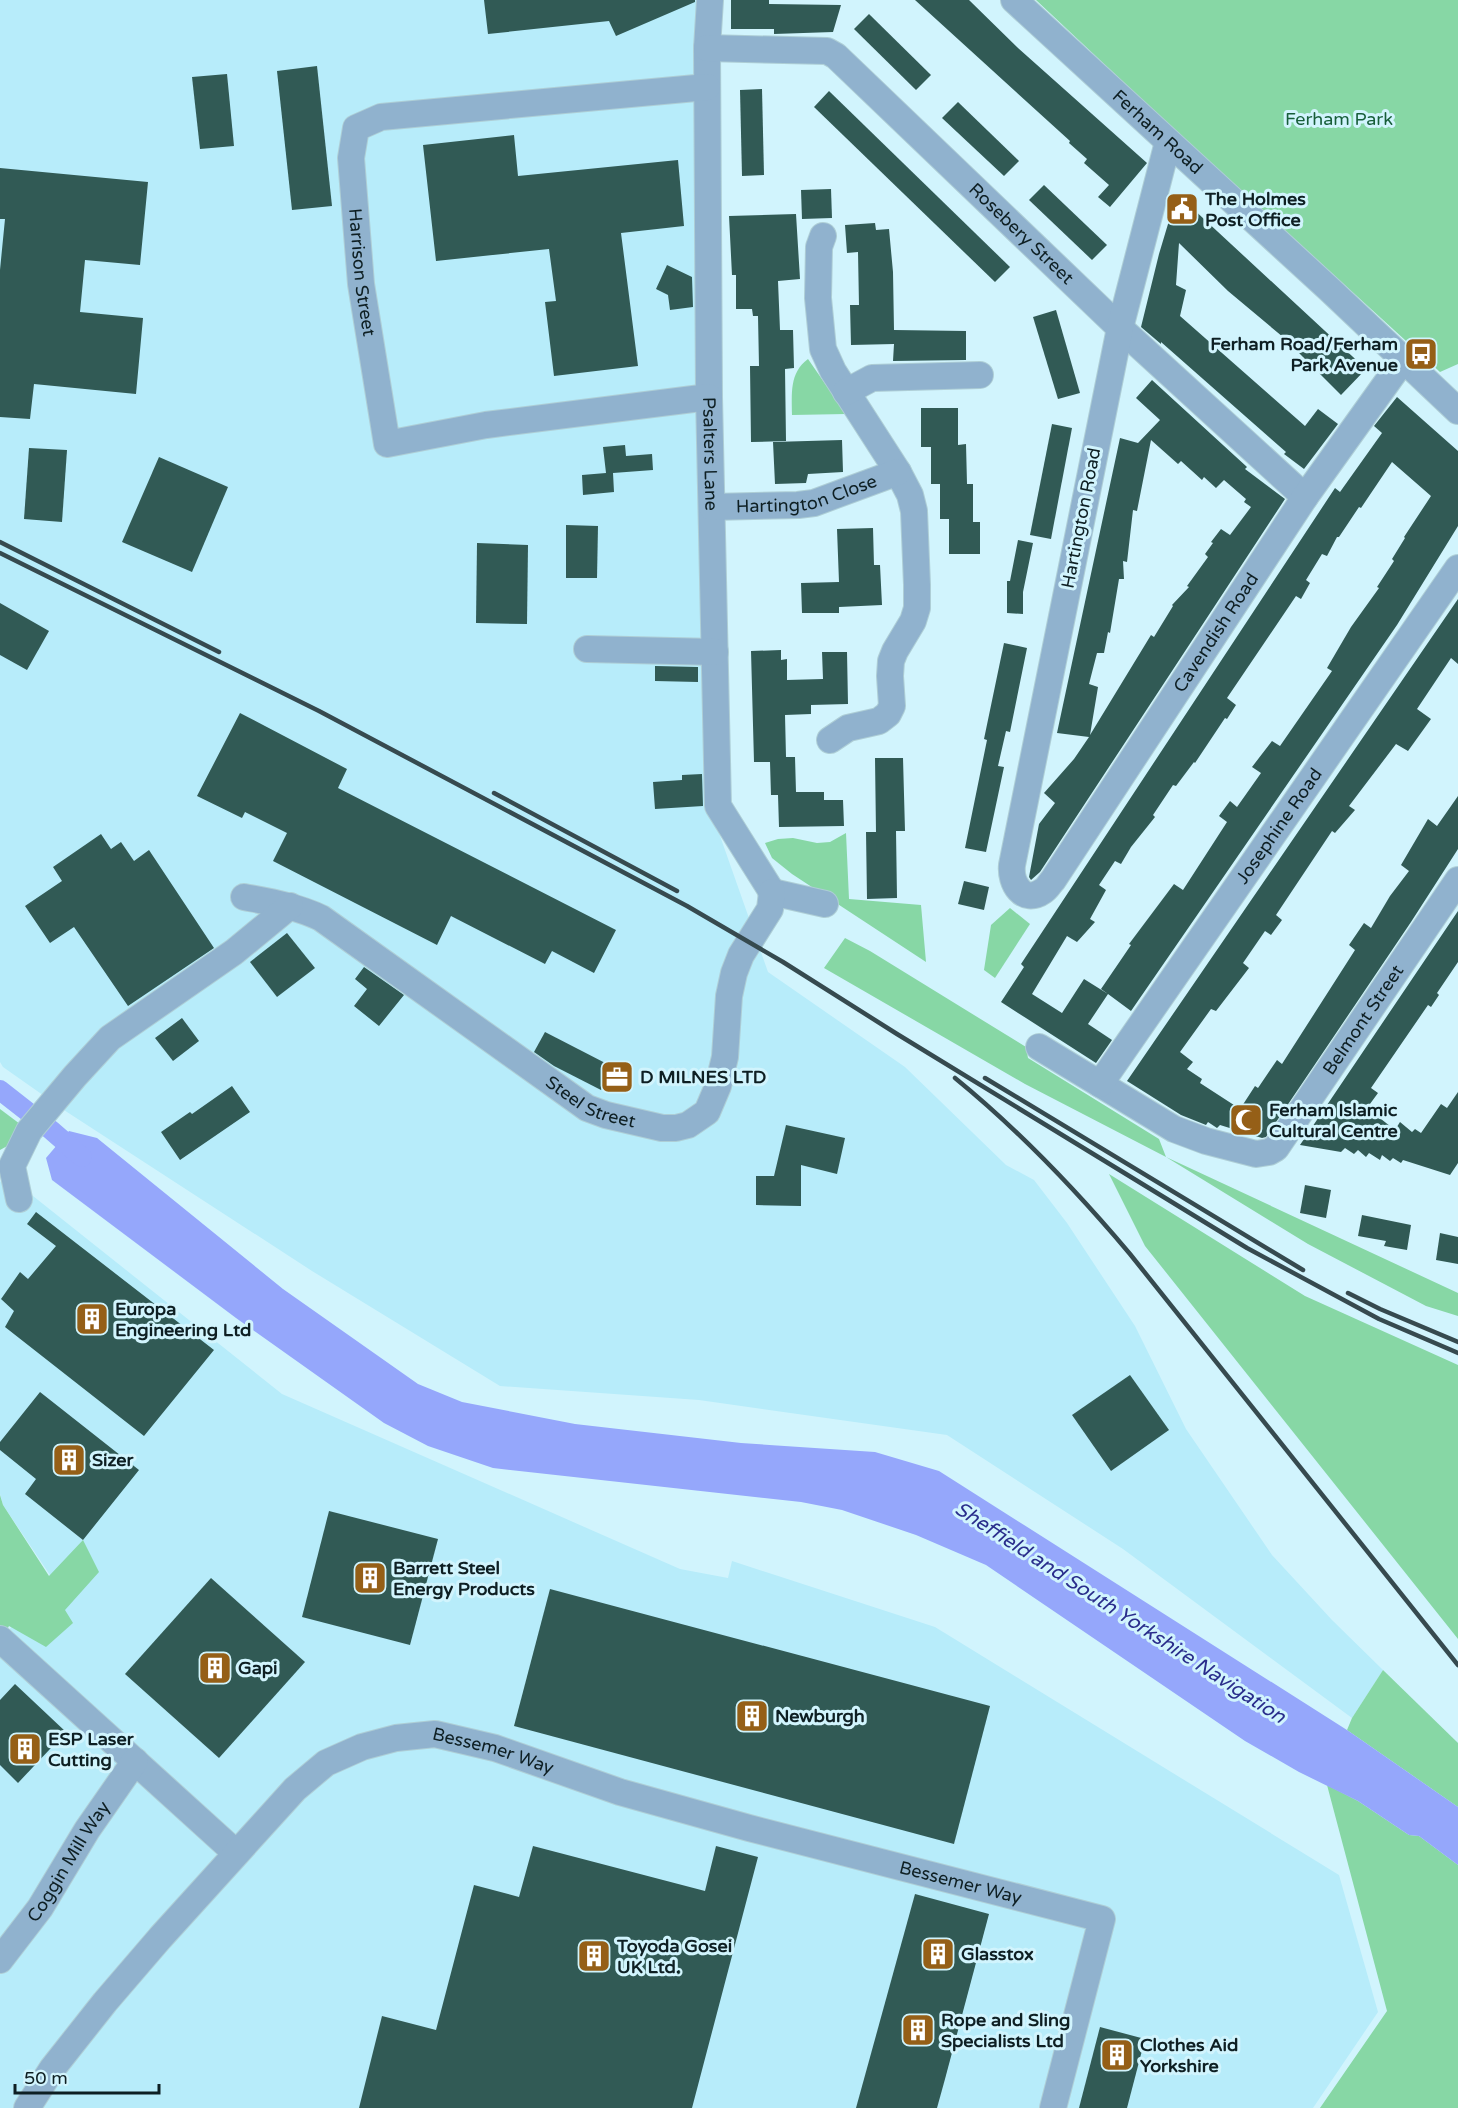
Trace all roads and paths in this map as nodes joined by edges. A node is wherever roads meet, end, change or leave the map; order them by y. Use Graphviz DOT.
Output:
graph roads {
  1 [pos="710,0"];
  2 [pos="1014,0"];
  3 [pos="707,48"];
  4 [pos="707,87"];
  5 [pos="1168,142"];
  6 [pos="823,236"];
  7 [pos="1120,328"];
  8 [pos="1403,360"];
  9 [pos="980,375"];
  10 [pos="1448,386"];
  11 [pos="846,392"];
  12 [pos="709,397"];
  13 [pos="1458,411"];
  14 [pos="898,472"];
  15 [pos="1305,496"];
  16 [pos="712,507"];
  17 [pos="1458,568"];
  18 [pos="587,649"];
  19 [pos="715,652"];
  20 [pos="830,740"];
  21 [pos="1458,880"];
  22 [pos="772,892"];
  23 [pos="1023,893"];
  24 [pos="244,897"];
  25 [pos="825,904"];
  26 [pos="290,906"];
  27 [pos="1039,1047"];
  28 [pos="1100,1084"];
  29 [pos="19,1199"];
  30 [pos="0,1639"];
  31 [pos="135,1761"];
  32 [pos="236,1853"];
  33 [pos="0,1960"];
  34 [pos="27,2108"];
  35 [pos="1053,2108"];
  1 -- 3 [label="street, Psalters Lane"];
  2 -- 5 [label="street, Ferham Road"];
  3 -- 4 [label="street, Psalters Lane"];
  3 -- 7 [label="street, Rosebery Street"];
  4 -- 12 [label="street, Psalters Lane"];
  4 -- 12 [label="street, Harrison Street"];
  5 -- 7 [label="street, Hartington Road"];
  5 -- 8 [label="street, Ferham Road"];
  6 -- 11 [label="street, Hartington Close"];
  7 -- 15 [label="street, Rosebery Street"];
  7 -- 23 [label="street, Hartington Road"];
  8 -- 10 [label="street, Ferham Road"];
  8 -- 15 [label="street, Cavendish Road"];
  9 -- 11 [label="street"];
  10 -- 13 [label="street, Ferham Road"];
  11 -- 14 [label="street, Hartington Close"];
  12 -- 16 [label="street, Psalters Lane"];
  14 -- 16 [label="street, Hartington Close"];
  14 -- 20 [label="street, Hartington Close"];
  15 -- 23 [label="street, Cavendish Road"];
  16 -- 19 [label="street, Psalters Lane"];
  17 -- 28 [label="street, Josephine Road"];
  18 -- 19 [label="street"];
  19 -- 22 [label="street, Psalters Lane"];
  21 -- 28 [label="street, Belmont Street"];
  22 -- 25 [label="street"];
  22 -- 26 [label="street, Steel Street"];
  24 -- 26 [label="street, Steel Street"];
  26 -- 29 [label="street"];
  27 -- 28 [label="street, Belmont Street"];
  30 -- 31 [label="street"];
  31 -- 32 [label="street"];
  31 -- 33 [label="street, Coggin Mill Way"];
  32 -- 34 [label="street, Bessemer Way"];
  32 -- 35 [label="street, Bessemer Way"];
}
